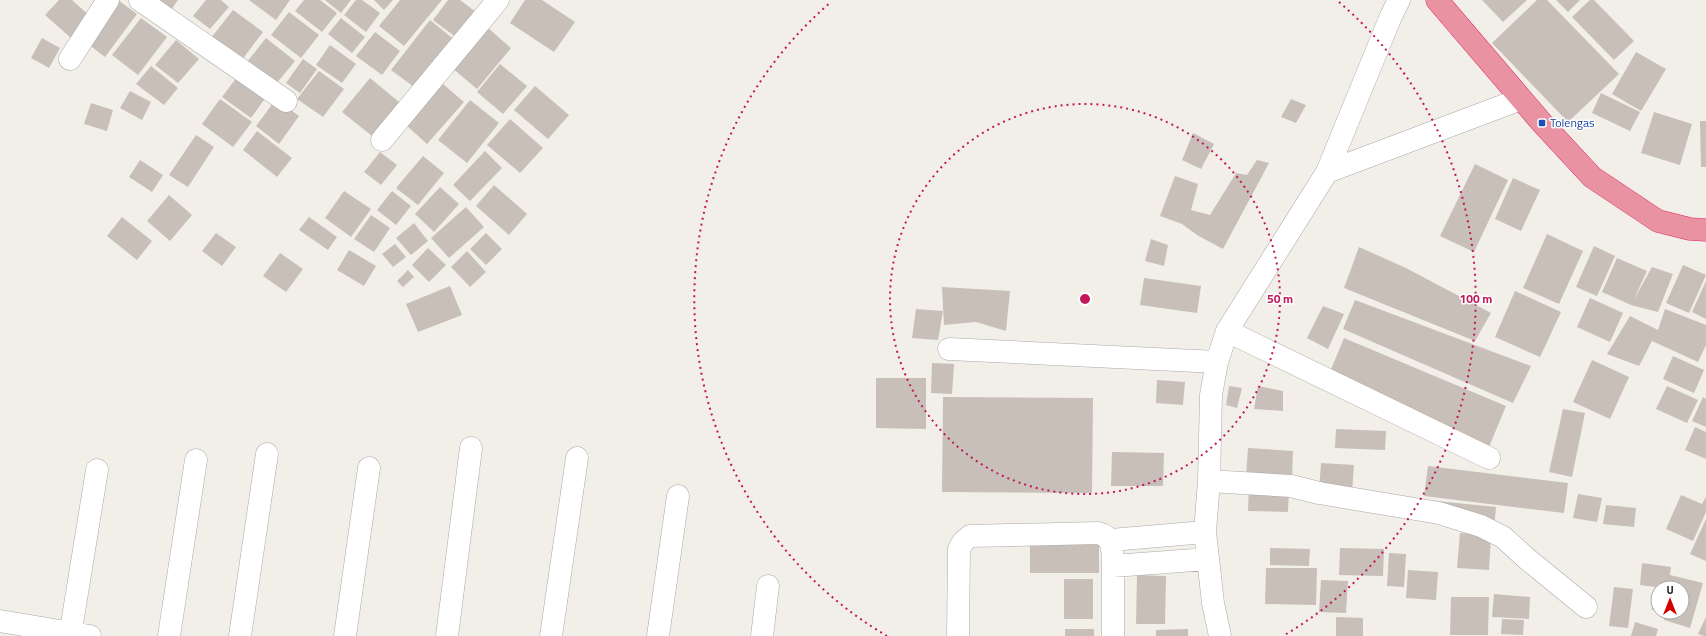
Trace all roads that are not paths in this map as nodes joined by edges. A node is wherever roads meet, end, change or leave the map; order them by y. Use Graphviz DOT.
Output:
graph roads {
  1 [pos="108,0"];
  2 [pos="140,0"];
  3 [pos="498,0"];
  4 [pos="1399,0"];
  5 [pos="1437,0"];
  6 [pos="70,59"];
  7 [pos="1521,99"];
  8 [pos="286,101"];
  9 [pos="382,140"];
  10 [pos="1327,172"];
  11 [pos="1701,234"];
  12 [pos="1227,330"];
  13 [pos="949,349"];
  14 [pos="1217,362"];
  15 [pos="471,448"];
  16 [pos="267,454"];
  17 [pos="577,458"];
  18 [pos="1489,458"];
  19 [pos="196,460"];
  20 [pos="369,468"];
  21 [pos="97,470"];
  22 [pos="1209,481"];
  23 [pos="678,496"];
  24 [pos="1204,532"];
  25 [pos="1111,540"];
  26 [pos="1208,559"];
  27 [pos="1113,566"];
  28 [pos="768,586"];
  29 [pos="1586,607"];
  30 [pos="0,621"];
  31 [pos="77,635"];
  32 [pos="169,636"];
  33 [pos="240,636"];
  34 [pos="345,636"];
  35 [pos="447,636"];
  36 [pos="551,636"];
  37 [pos="658,636"];
  38 [pos="762,636"];
  39 [pos="958,636"];
  40 [pos="1113,636"];
  41 [pos="1220,636"];
  1 -- 6 [label="street"];
  2 -- 8 [label="street"];
  3 -- 9 [label="street"];
  4 -- 10 [label="street"];
  5 -- 7 [label="highway"];
  7 -- 10 [label="street"];
  7 -- 11 [label="highway"];
  10 -- 12 [label="street"];
  12 -- 14 [label="street"];
  12 -- 18 [label="street"];
  13 -- 14 [label="street"];
  14 -- 22 [label="street"];
  15 -- 35 [label="street"];
  16 -- 33 [label="street"];
  17 -- 36 [label="street"];
  19 -- 32 [label="street"];
  20 -- 34 [label="street"];
  21 -- 31 [label="street"];
  22 -- 24 [label="street"];
  22 -- 29 [label="street"];
  23 -- 37 [label="street"];
  24 -- 25 [label="street"];
  24 -- 26 [label="street"];
  25 -- 27 [label="street"];
  25 -- 39 [label="street"];
  26 -- 27 [label="street"];
  26 -- 41 [label="street"];
  27 -- 40 [label="street"];
  28 -- 38 [label="street"];
  30 -- 31 [label="street"];
}
